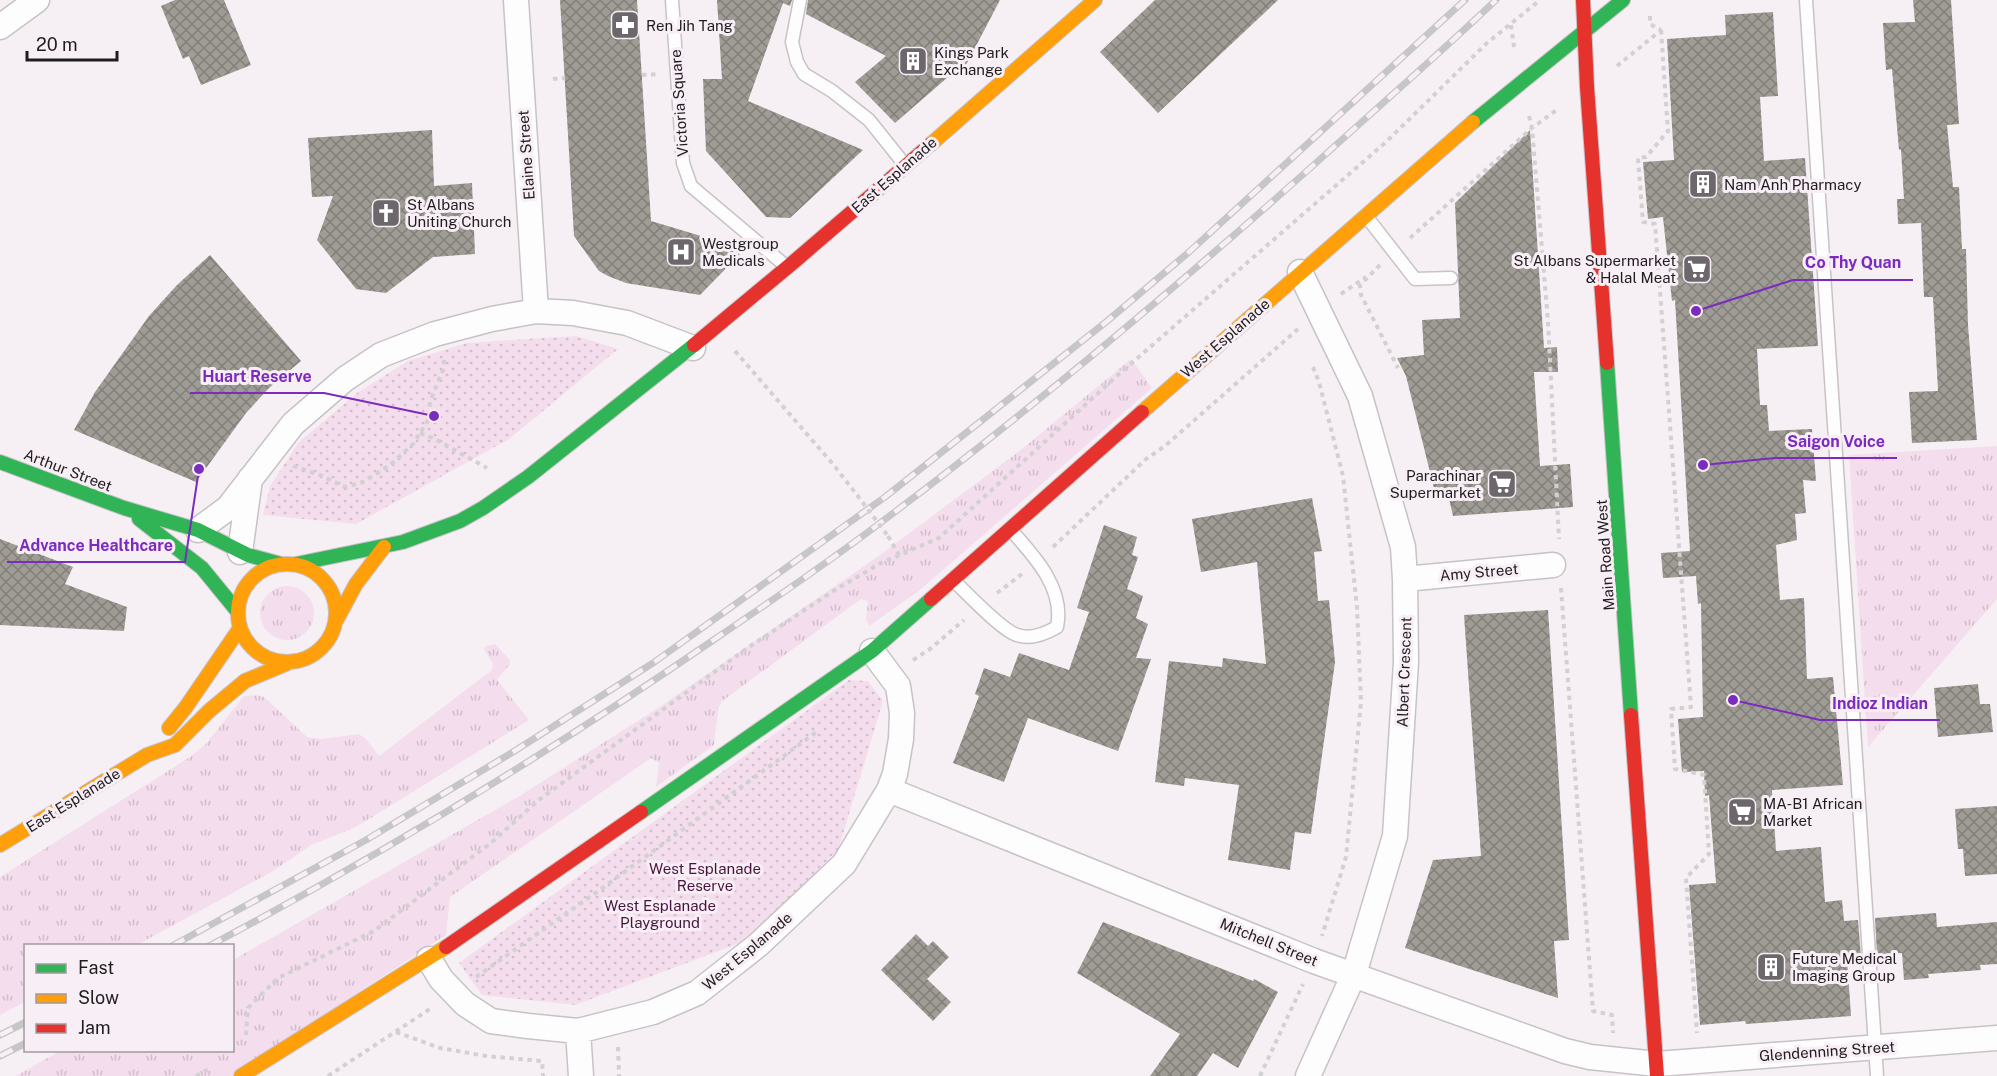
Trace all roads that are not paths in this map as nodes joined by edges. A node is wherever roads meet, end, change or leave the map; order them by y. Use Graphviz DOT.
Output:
graph roads {
  1 [pos="37,0"];
  2 [pos="516,0"];
  3 [pos="672,0"];
  4 [pos="800,0"];
  5 [pos="1583,0"];
  6 [pos="1623,0"];
  7 [pos="1806,0"];
  8 [pos="1089,2"];
  9 [pos="0,27"];
  10 [pos="1584,32"];
  11 [pos="905,166"];
  12 [pos="1366,215"];
  13 [pos="788,268"];
  14 [pos="1300,272"];
  15 [pos="1451,278"];
  16 [pos="536,311"];
  17 [pos="693,348"];
  18 [pos="0,462"];
  19 [pos="250,479"];
  20 [pos="124,508"];
  21 [pos="1009,528"];
  22 [pos="198,530"];
  23 [pos="384,547"];
  24 [pos="240,552"];
  25 [pos="281,564"];
  26 [pos="296,564"];
  27 [pos="1557,565"];
  28 [pos="952,579"];
  29 [pos="1405,579"];
  30 [pos="238,612"];
  31 [pos="336,621"];
  32 [pos="240,628"];
  33 [pos="872,651"];
  34 [pos="288,663"];
  35 [pos="147,755"];
  36 [pos="889,790"];
  37 [pos="0,845"];
  38 [pos="429,958"];
  39 [pos="1354,974"];
  40 [pos="578,1031"];
  41 [pos="1997,1038"];
  42 [pos="1875,1048"];
  43 [pos="1657,1070"];
  44 [pos="241,1076"];
  45 [pos="581,1076"];
  46 [pos="1308,1076"];
  47 [pos="1877,1076"];
  1 -- 9 [label="street"];
  2 -- 16 [label="street, Elaine Street"];
  3 -- 13 [label="lane, Victoria Square"];
  4 -- 11 [label="lane"];
  5 -- 10 [label="street, Main Road West"];
  6 -- 10 [label="street, West Esplanade"];
  7 -- 42 [label="lane"];
  8 -- 11 [label="street, East Esplanade"];
  10 -- 12 [label="street, West Esplanade"];
  10 -- 43 [label="street, Main Road West"];
  11 -- 13 [label="street, East Esplanade"];
  12 -- 14 [label="street, West Esplanade"];
  12 -- 15 [label="lane"];
  13 -- 17 [label="street, East Esplanade"];
  14 -- 21 [label="street, West Esplanade"];
  14 -- 29 [label="street, Albert Crescent"];
  16 -- 17 [label="street"];
  16 -- 19 [label="street"];
  17 -- 23 [label="street, East Esplanade"];
  18 -- 20 [label="street, Arthur Street"];
  19 -- 22 [label="street"];
  19 -- 24 [label="street"];
  20 -- 22 [label="street, Arthur Street"];
  20 -- 30 [label="street, Arthur Street"];
  21 -- 28 [label="street, West Esplanade"];
  21 -- 28 [label="lane"];
  22 -- 24 [label="street, Arthur Street"];
  23 -- 26 [label="street, East Esplanade"];
  23 -- 31 [label="street"];
  24 -- 25 [label="street, Arthur Street"];
  25 -- 26 [label="street"];
  25 -- 30 [label="street"];
  26 -- 31 [label="street"];
  27 -- 29 [label="street, Amy Street"];
  28 -- 33 [label="street, West Esplanade"];
  29 -- 39 [label="street, Albert Crescent"];
  30 -- 32 [label="street"];
  31 -- 34 [label="street"];
  32 -- 34 [label="street"];
  32 -- 35 [label="street, East Esplanade"];
  33 -- 36 [label="street, West Esplanade"];
  33 -- 38 [label="street, West Esplanade"];
  34 -- 35 [label="street, East Esplanade"];
  35 -- 37 [label="street, East Esplanade"];
  36 -- 39 [label="street, Mitchell Street"];
  36 -- 40 [label="street, West Esplanade"];
  38 -- 40 [label="street, West Esplanade"];
  38 -- 44 [label="street, West Esplanade"];
  39 -- 43 [label="street, Mitchell Street"];
  39 -- 46 [label="street, Albert Crescent"];
  40 -- 45 [label="street"];
  41 -- 42 [label="street, Glendenning Street"];
  42 -- 43 [label="street, Glendenning Street"];
  42 -- 47 [label="lane"];
}
